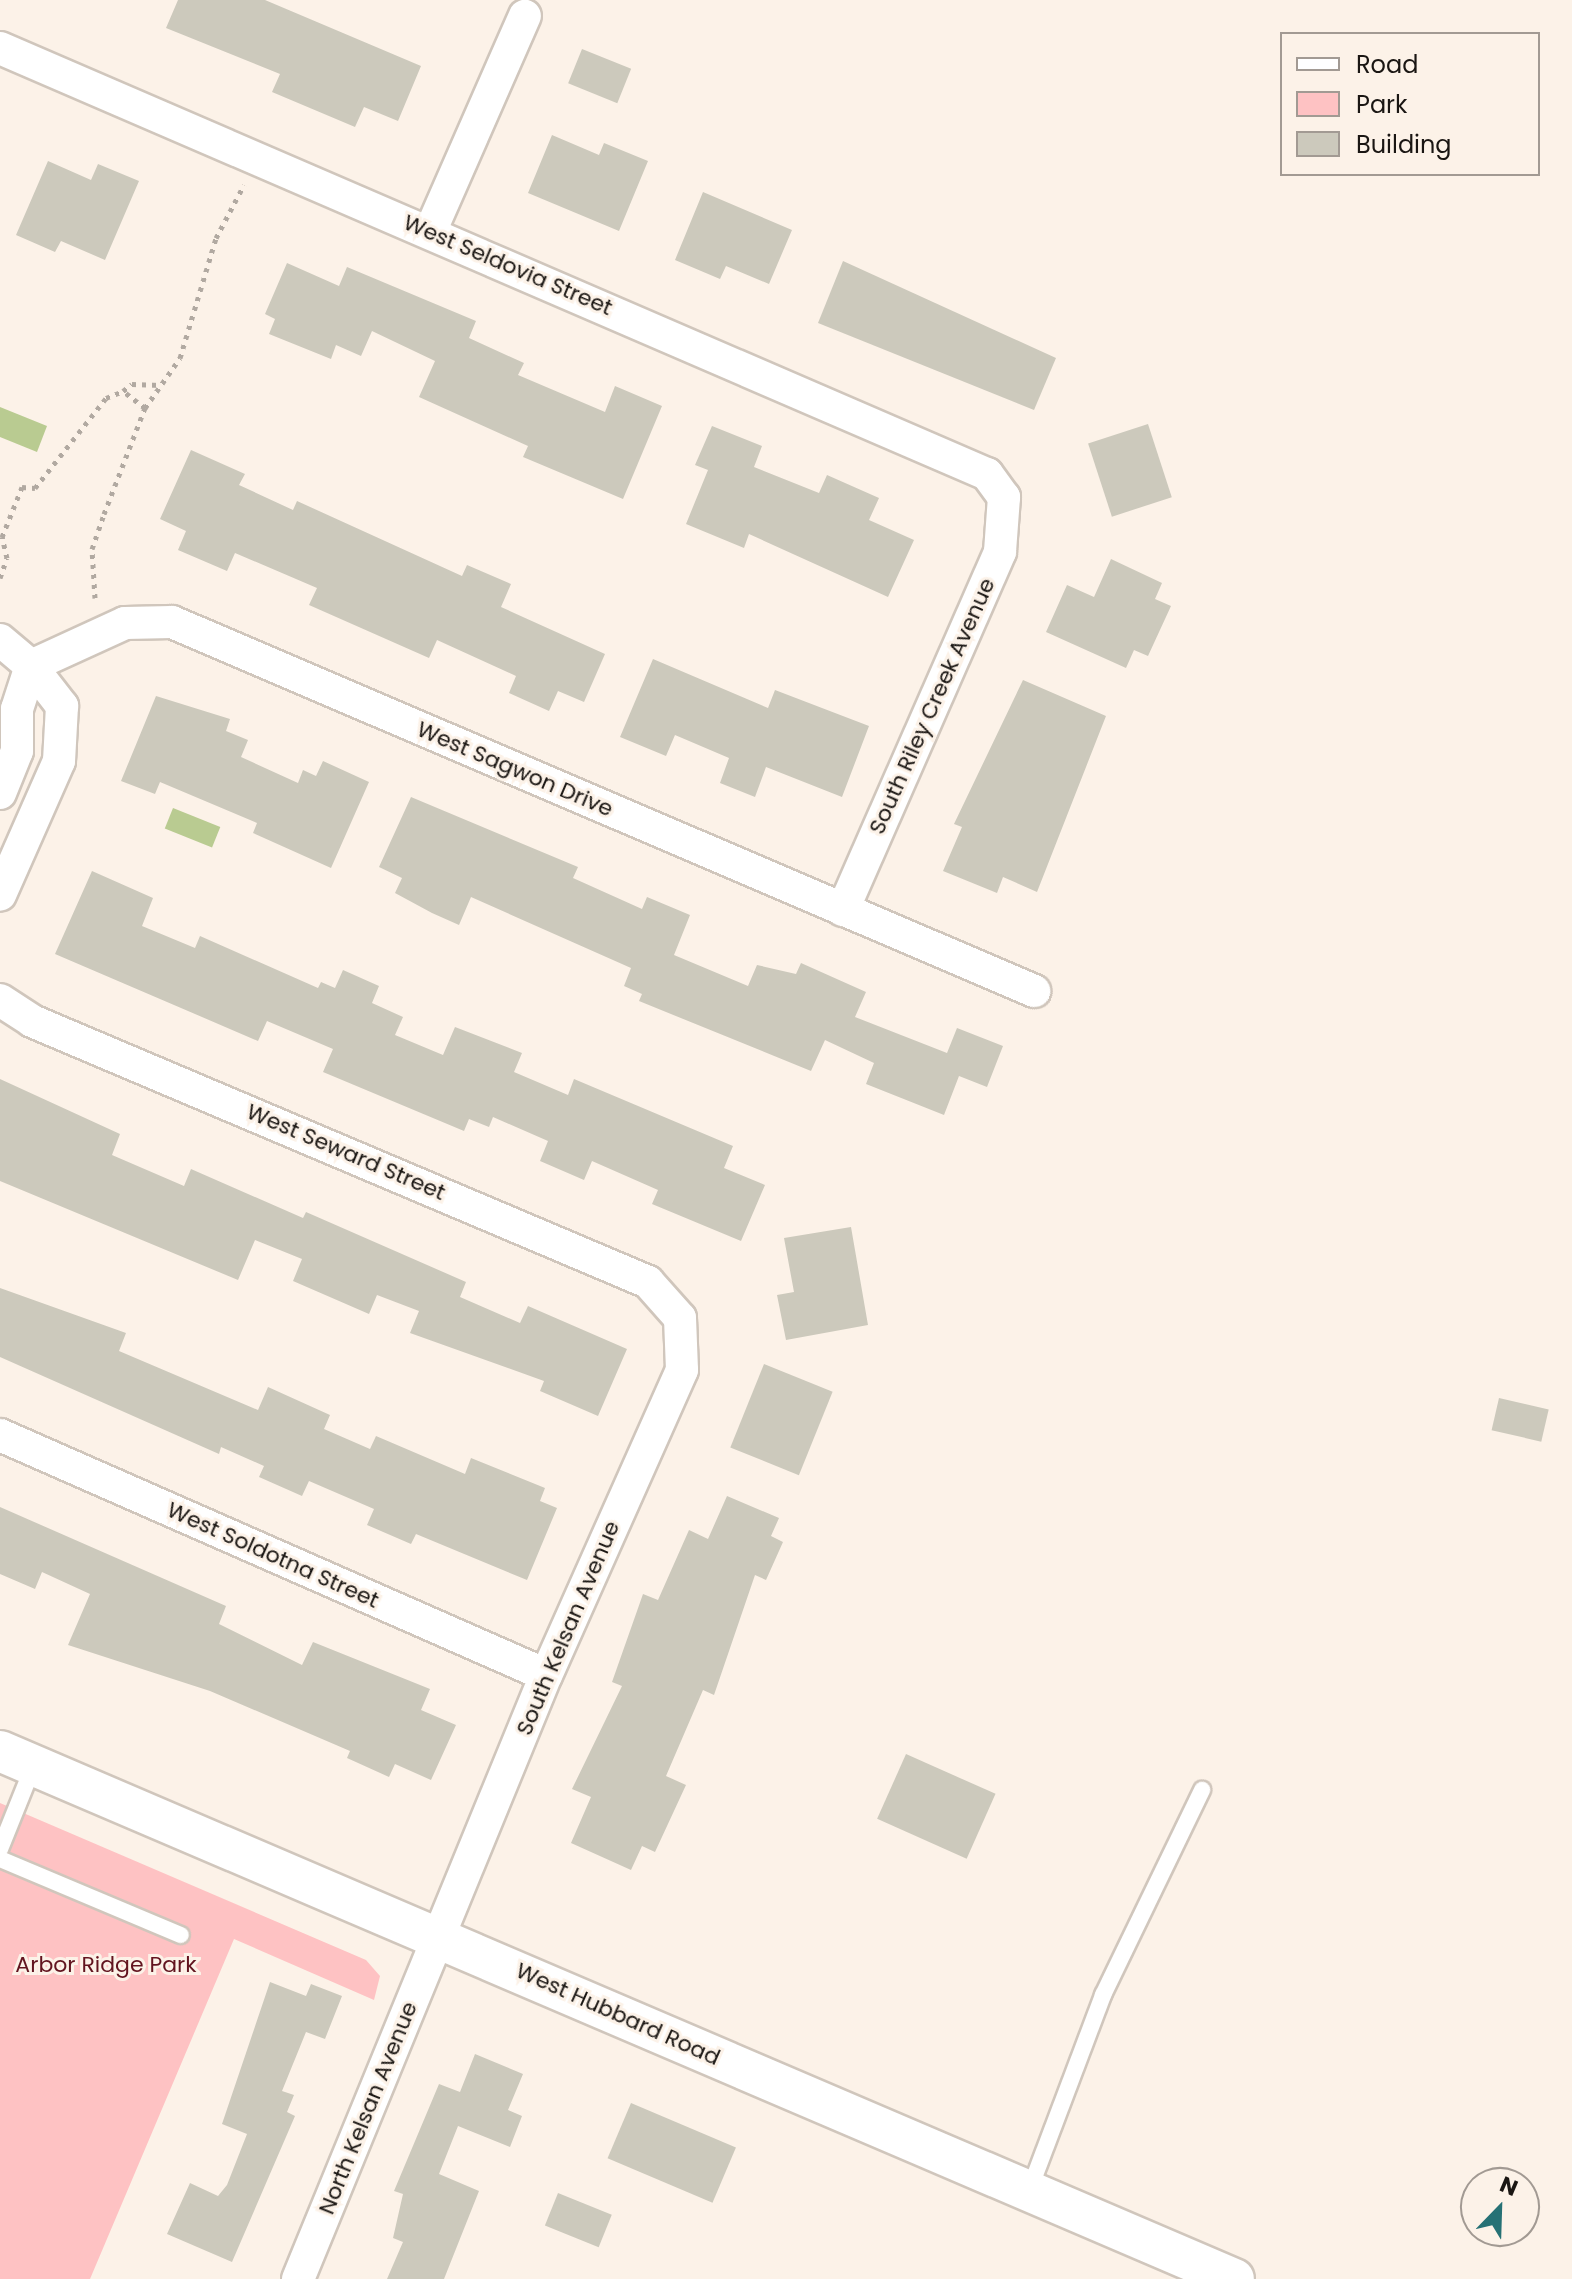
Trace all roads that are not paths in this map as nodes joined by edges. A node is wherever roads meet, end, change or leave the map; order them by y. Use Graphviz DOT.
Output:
graph roads {
  1 [pos="525,16"];
  2 [pos="0,48"];
  3 [pos="430,232"];
  4 [pos="1004,497"];
  5 [pos="0,640"];
  6 [pos="31,666"];
  7 [pos="0,793"];
  8 [pos="0,895"];
  9 [pos="843,910"];
  10 [pos="1034,991"];
  11 [pos="0,1000"];
  12 [pos="680,1318"];
  13 [pos="0,1435"];
  14 [pos="546,1675"];
  15 [pos="17,1758"];
  16 [pos="1202,1790"];
  17 [pos="0,1849"];
  18 [pos="0,1859"];
  19 [pos="181,1935"];
  20 [pos="440,1936"];
  21 [pos="1029,2191"];
  22 [pos="298,2279"];
  23 [pos="1234,2279"];
  1 -- 3 [label="street"];
  2 -- 3 [label="street, West Seldovia Street"];
  3 -- 4 [label="street, West Seldovia Street"];
  4 -- 9 [label="street, South Riley Creek Avenue"];
  5 -- 6 [label="street"];
  6 -- 7 [label="street"];
  6 -- 8 [label="street"];
  6 -- 9 [label="street, West Sagwon Drive"];
  9 -- 10 [label="street, West Sagwon Drive"];
  11 -- 12 [label="street, West Seward Street"];
  12 -- 14 [label="street, South Kelsan Avenue"];
  13 -- 14 [label="street, West Soldotna Street"];
  14 -- 20 [label="street, South Kelsan Avenue"];
  15 -- 17 [label="lane"];
  15 -- 20 [label="street, West Hubbard Road"];
  16 -- 21 [label="lane"];
  18 -- 19 [label="lane"];
  20 -- 21 [label="street, West Hubbard Road"];
  20 -- 22 [label="street, North Kelsan Avenue"];
  21 -- 23 [label="street, West Hubbard Road"];
}
